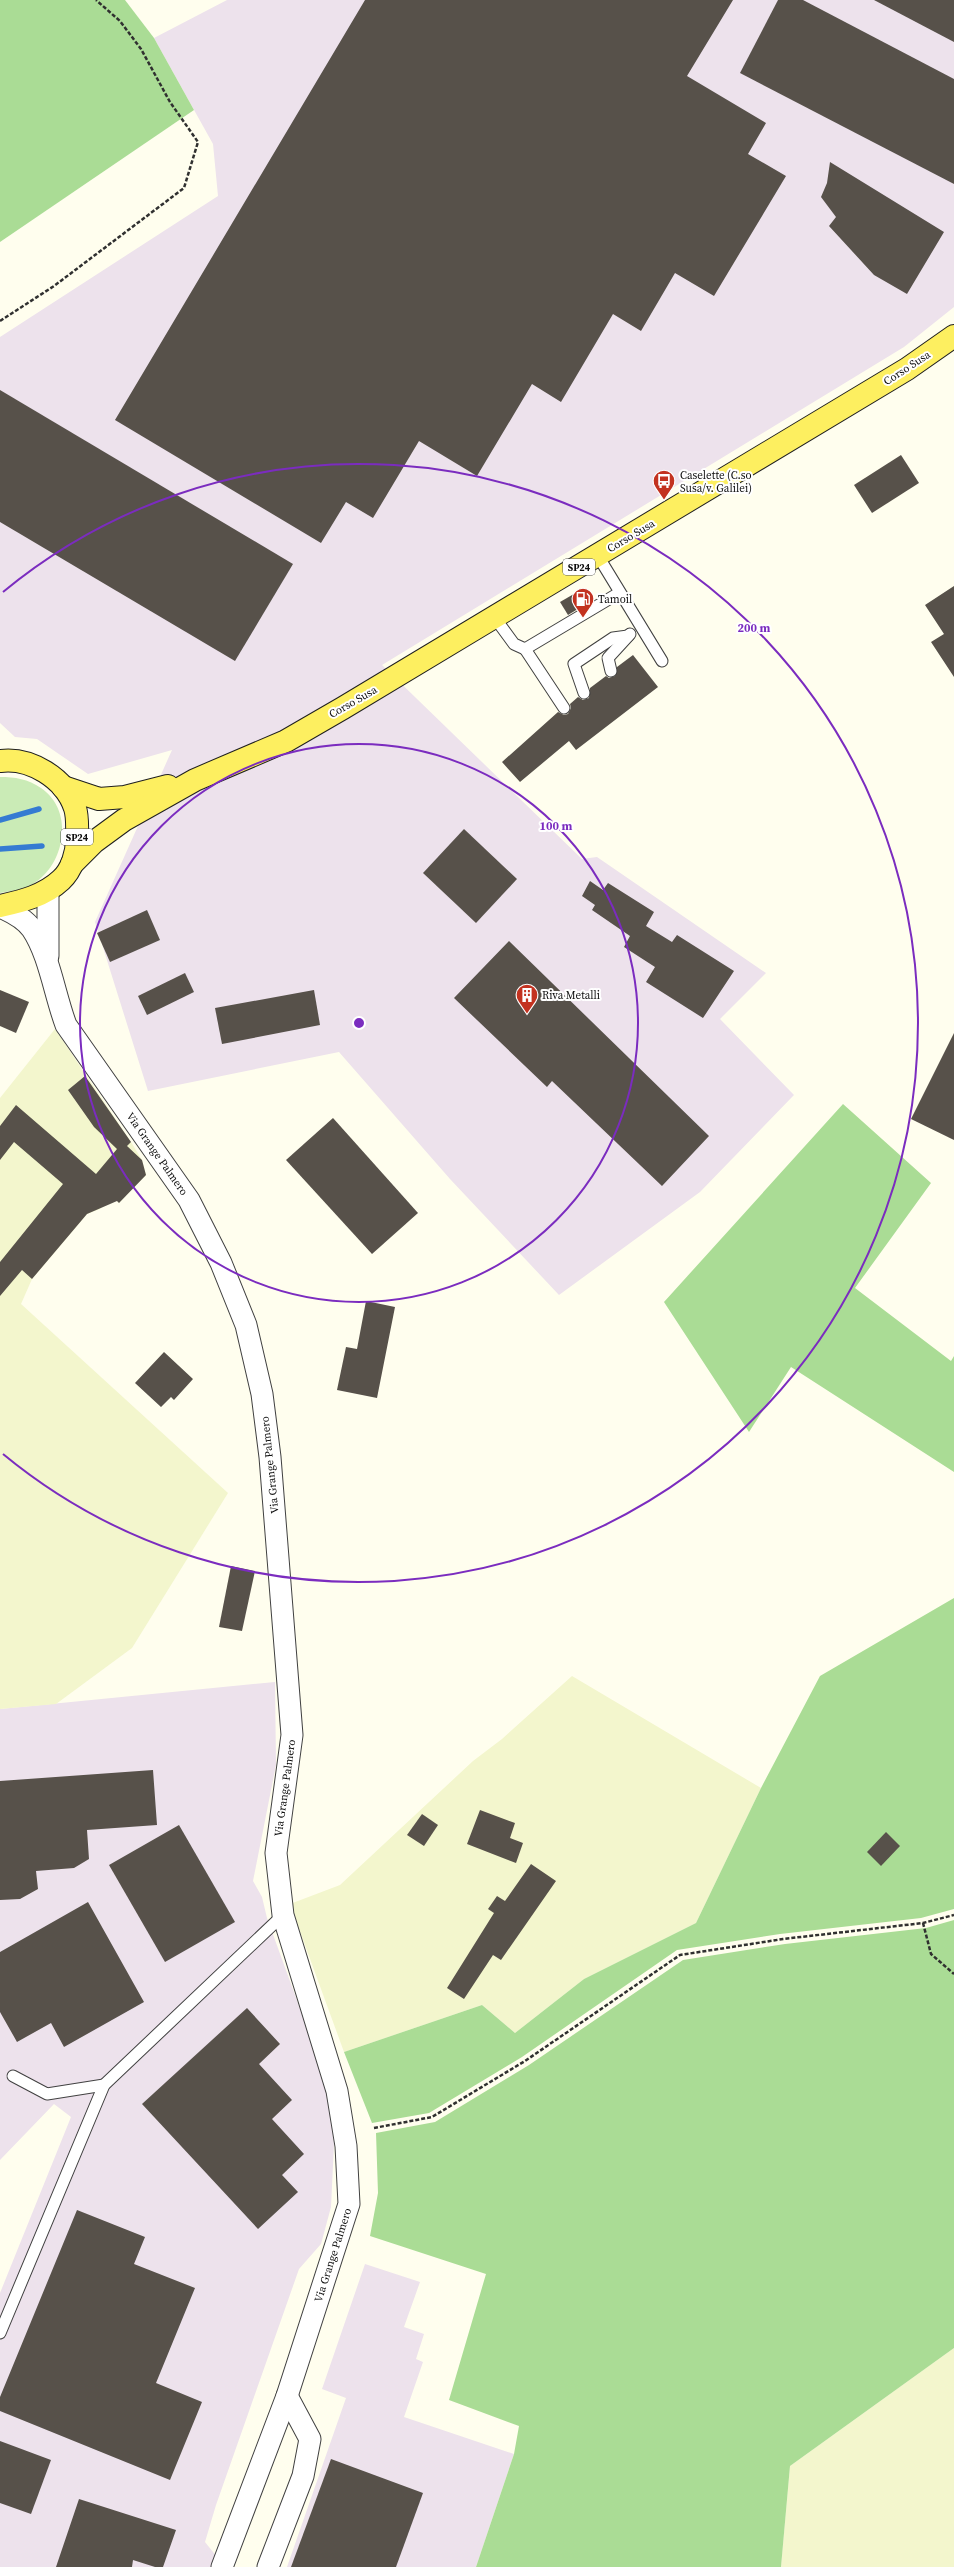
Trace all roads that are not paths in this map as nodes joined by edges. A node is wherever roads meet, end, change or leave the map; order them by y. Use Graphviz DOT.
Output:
graph roads {
  1 [pos="954,336"];
  2 [pos="598,556"];
  3 [pos="619,593"];
  4 [pos="495,618"];
  5 [pos="641,627"];
  6 [pos="628,636"];
  7 [pos="525,649"];
  8 [pos="662,661"];
  9 [pos="612,671"];
  10 [pos="584,693"];
  11 [pos="564,708"];
  12 [pos="0,761"];
  13 [pos="195,780"];
  14 [pos="63,788"];
  15 [pos="72,864"];
  16 [pos="48,891"];
  17 [pos="0,906"];
  18 [pos="48,963"];
  19 [pos="283,1914"];
  20 [pos="13,2076"];
  21 [pos="104,2085"];
  22 [pos="0,2333"];
  23 [pos="287,2396"];
  24 [pos="222,2567"];
  25 [pos="268,2567"];
  1 -- 2 [label="main road, Corso Susa / SP24"];
  2 -- 3 [label="lane"];
  2 -- 4 [label="main road, Corso Susa / SP24"];
  3 -- 5 [label="lane"];
  3 -- 7 [label="lane"];
  4 -- 7 [label="lane"];
  4 -- 13 [label="main road, Corso Susa / SP24"];
  5 -- 6 [label="lane"];
  5 -- 8 [label="lane"];
  6 -- 9 [label="lane"];
  6 -- 10 [label="lane"];
  7 -- 11 [label="lane"];
  12 -- 14 [label="main road, SP24"];
  13 -- 14 [label="main road, Corso Susa / SP24"];
  13 -- 15 [label="main road, Corso Susa / SP24"];
  14 -- 15 [label="main road, SP24"];
  15 -- 16 [label="main road, SP24"];
  16 -- 17 [label="main road, SP24"];
  16 -- 18 [label="street, Via Grange Palmero"];
  17 -- 18 [label="street, Via Grange Palmero"];
  18 -- 19 [label="street, Via Grange Palmero"];
  19 -- 21 [label="lane"];
  19 -- 23 [label="street, Via Grange Palmero"];
  20 -- 21 [label="lane"];
  21 -- 22 [label="lane"];
  23 -- 24 [label="street, Via Grange Palmero"];
  23 -- 25 [label="street"];
}
